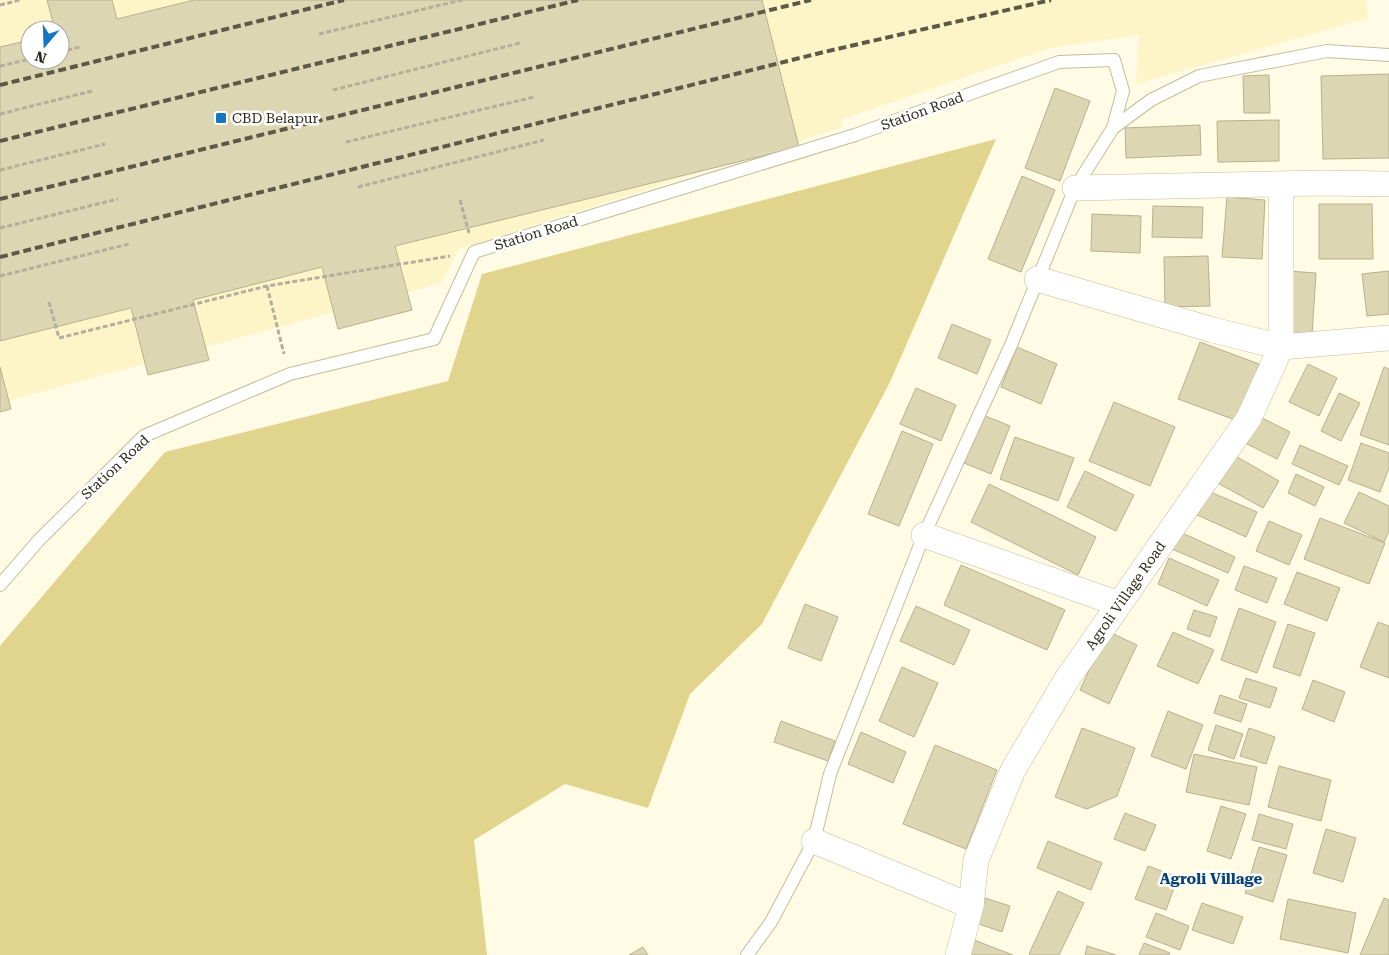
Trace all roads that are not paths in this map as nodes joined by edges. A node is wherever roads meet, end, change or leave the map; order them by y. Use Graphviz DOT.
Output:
graph roads {
  1 [pos="1389,55"];
  2 [pos="1113,128"];
  3 [pos="1281,184"];
  4 [pos="1389,184"];
  5 [pos="1075,188"];
  6 [pos="1037,279"];
  7 [pos="1389,338"];
  8 [pos="1281,347"];
  9 [pos="924,535"];
  10 [pos="0,585"];
  11 [pos="1119,604"];
  12 [pos="814,841"];
  13 [pos="971,906"];
  14 [pos="747,955"];
  15 [pos="958,955"];
  1 -- 2 [label="lane"];
  2 -- 5 [label="lane"];
  2 -- 10 [label="lane, Station Road"];
  3 -- 4 [label="street"];
  3 -- 5 [label="street"];
  3 -- 8 [label="street"];
  5 -- 6 [label="lane"];
  6 -- 8 [label="street"];
  6 -- 9 [label="lane"];
  7 -- 8 [label="street"];
  8 -- 11 [label="street, Agroli Village Road"];
  9 -- 11 [label="street"];
  9 -- 12 [label="lane"];
  11 -- 13 [label="street, Agroli Village Road"];
  12 -- 13 [label="street"];
  12 -- 14 [label="lane"];
  13 -- 15 [label="street, Agroli Village Road"];
}
